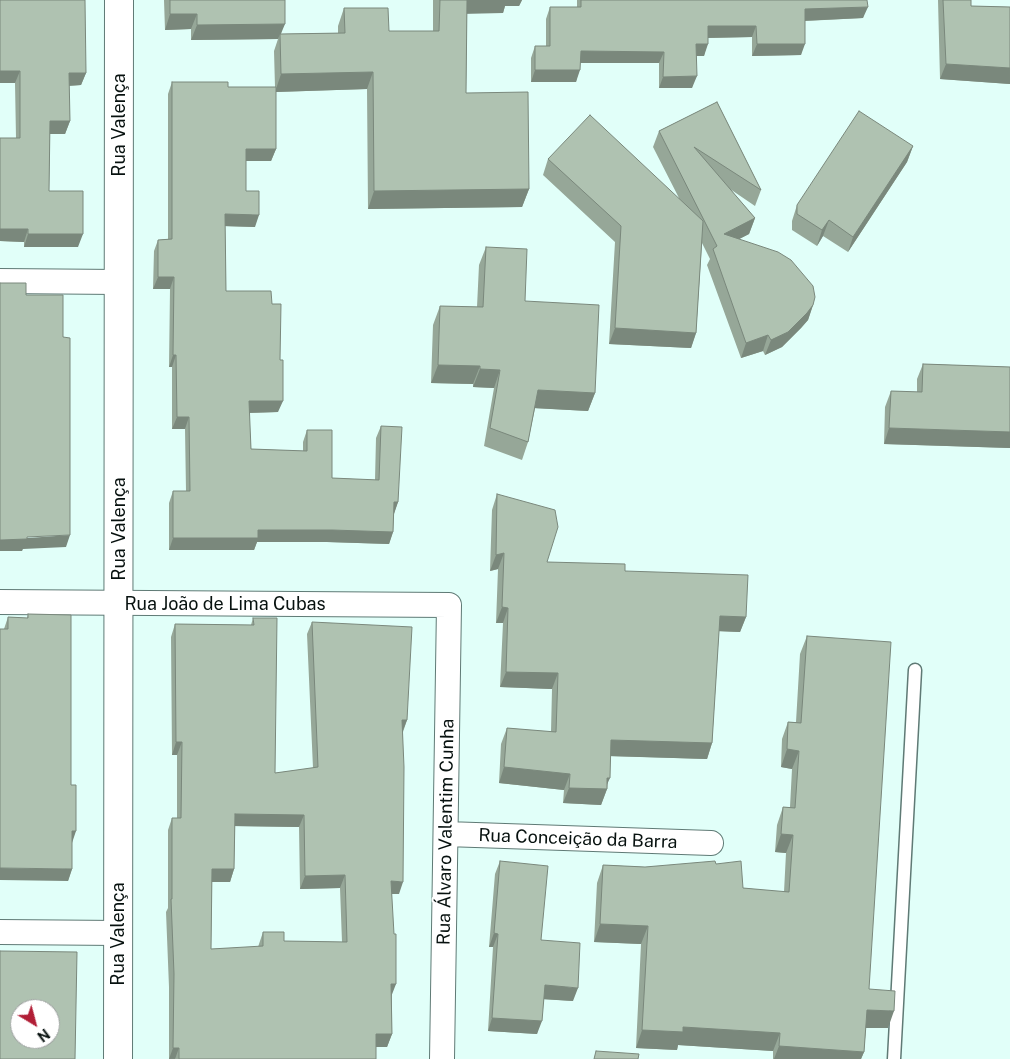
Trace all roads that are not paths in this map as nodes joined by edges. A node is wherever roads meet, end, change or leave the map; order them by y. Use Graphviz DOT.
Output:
graph roads {
  1 [pos="119,0"];
  2 [pos="0,281"];
  3 [pos="119,282"];
  4 [pos="0,602"];
  5 [pos="119,603"];
  6 [pos="449,606"];
  7 [pos="915,670"];
  8 [pos="446,834"];
  9 [pos="711,843"];
  10 [pos="0,932"];
  11 [pos="118,933"];
  12 [pos="118,1059"];
  13 [pos="442,1059"];
  14 [pos="894,1059"];
  1 -- 3 [label="main road, Rua Valença"];
  2 -- 3 [label="street"];
  3 -- 5 [label="main road, Rua Valença"];
  4 -- 5 [label="street, Rua João de Lima Cubas"];
  5 -- 6 [label="street, Rua João de Lima Cubas"];
  5 -- 11 [label="main road, Rua Valença"];
  6 -- 8 [label="street, Rua Álvaro Valentim Cunha"];
  7 -- 14 [label="lane"];
  8 -- 9 [label="street, Rua Conceição da Barra"];
  8 -- 13 [label="street, Rua Álvaro Valentim Cunha"];
  10 -- 11 [label="street"];
  11 -- 12 [label="main road, Rua Valença"];
}
